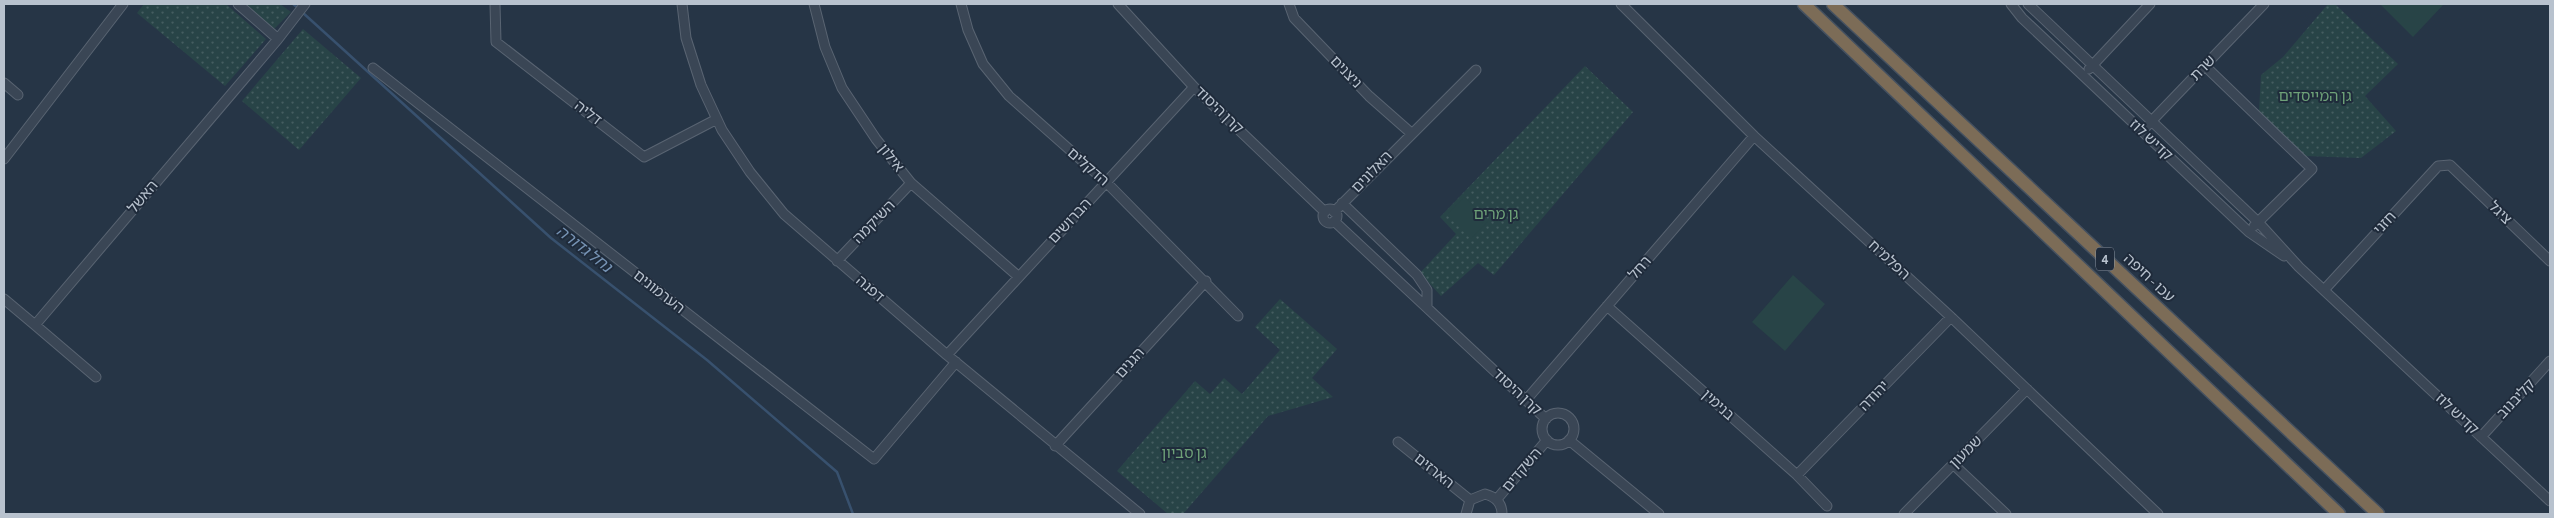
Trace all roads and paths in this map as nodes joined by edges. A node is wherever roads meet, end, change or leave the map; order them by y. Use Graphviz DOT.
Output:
graph roads {
  1 [pos="123,4"];
  2 [pos="238,4"];
  3 [pos="305,4"];
  4 [pos="494,4"];
  5 [pos="682,4"];
  6 [pos="814,4"];
  7 [pos="961,4"];
  8 [pos="1118,4"];
  9 [pos="1289,4"];
  10 [pos="1621,4"];
  11 [pos="1804,4"];
  12 [pos="1833,4"];
  13 [pos="2011,4"];
  14 [pos="2028,4"];
  15 [pos="2150,4"];
  16 [pos="2264,4"];
  17 [pos="278,39"];
  18 [pos="2093,65"];
  19 [pos="2205,66"];
  20 [pos="373,68"];
  21 [pos="1476,70"];
  22 [pos="2083,74"];
  23 [pos="4,83"];
  24 [pos="1194,87"];
  25 [pos="18,95"];
  26 [pos="717,119"];
  27 [pos="2151,122"];
  28 [pos="2142,132"];
  29 [pos="1411,133"];
  30 [pos="1754,136"];
  31 [pos="4,159"];
  32 [pos="2450,165"];
  33 [pos="1106,182"];
  34 [pos="911,183"];
  35 [pos="1342,203"];
  36 [pos="1331,215"];
  37 [pos="2258,222"];
  38 [pos="2249,232"];
  39 [pos="837,261"];
  40 [pos="2550,261"];
  41 [pos="2299,267"];
  42 [pos="1019,277"];
  43 [pos="1206,281"];
  44 [pos="2324,290"];
  45 [pos="4,299"];
  46 [pos="1427,306"];
  47 [pos="1607,306"];
  48 [pos="1238,316"];
  49 [pos="1951,318"];
  50 [pos="35,325"];
  51 [pos="947,355"];
  52 [pos="2550,361"];
  53 [pos="956,362"];
  54 [pos="96,376"];
  55 [pos="2027,389"];
  56 [pos="1526,400"];
  57 [pos="1546,419"];
  58 [pos="2481,437"];
  59 [pos="1547,440"];
  60 [pos="1569,440"];
  61 [pos="1398,442"];
  62 [pos="1055,446"];
  63 [pos="1953,464"];
  64 [pos="1798,475"];
  65 [pos="1497,499"];
  66 [pos="1470,500"];
  67 [pos="2550,501"];
  68 [pos="1827,506"];
  69 [pos="1140,514"];
  70 [pos="1466,514"];
  71 [pos="1502,514"];
  72 [pos="1659,514"];
  73 [pos="1904,514"];
  74 [pos="2006,514"];
  75 [pos="2158,514"];
  76 [pos="2339,514"];
  77 [pos="2378,514"];
  1 -- 31 [label="street"];
  2 -- 17 [label="street"];
  3 -- 17 [label="street, האשל"];
  4 -- 26 [label="street, דליה"];
  5 -- 26 [label="street, דפנה"];
  6 -- 34 [label="street, אילון"];
  7 -- 33 [label="street, הדקלים"];
  8 -- 24 [label="street, קרן היסוד"];
  9 -- 29 [label="street, ניצנים"];
  10 -- 30 [label="street, הפלמ\"ח"];
  11 -- 76 [label="highway, 4"];
  12 -- 77 [label="highway, עכו - חיפה / 4"];
  13 -- 22 [label="street, קדיש לוז"];
  14 -- 18 [label="street, קדיש לוז"];
  15 -- 18 [label="street"];
  16 -- 19 [label="street, שרת"];
  17 -- 50 [label="street, האשל"];
  18 -- 22 [label="street"];
  18 -- 27 [label="street, קדיש לוז"];
  19 -- 27 [label="street, שרת"];
  19 -- 37 [label="street"];
  20 -- 53 [label="street, הערמונים"];
  21 -- 29 [label="street, האלונים"];
  22 -- 28 [label="street, קדיש לוז"];
  23 -- 25 [label="street"];
  24 -- 33 [label="street, הברושים"];
  24 -- 36 [label="street, קרן היסוד"];
  26 -- 39 [label="street, דפנה"];
  27 -- 28 [label="street, שרת"];
  27 -- 37 [label="street, קדיש לוז"];
  28 -- 38 [label="street, קדיש לוז"];
  29 -- 35 [label="street, האלונים"];
  30 -- 47 [label="street, רחל"];
  30 -- 49 [label="street, הפלמ\"ח"];
  32 -- 40 [label="street, ציגל"];
  32 -- 44 [label="street, חזני"];
  33 -- 42 [label="street, הברושים"];
  33 -- 43 [label="street, הדקלים"];
  34 -- 39 [label="street, השיקמה"];
  34 -- 42 [label="street, אילון"];
  35 -- 36 [label="street, האלונים"];
  35 -- 46 [label="street"];
  36 -- 46 [label="street, קרן היסוד"];
  37 -- 38 [label="street"];
  37 -- 41 [label="street, קדיש לוז"];
  38 -- 41 [label="street, קדיש לוז"];
  39 -- 51 [label="street, דפנה"];
  41 -- 44 [label="street, קדיש לוז"];
  42 -- 51 [label="street, הברושים"];
  43 -- 48 [label="street, הדקלים"];
  43 -- 62 [label="street, הגנים"];
  44 -- 58 [label="street, קדיש לוז"];
  45 -- 50 [label="street"];
  46 -- 56 [label="street, קרן היסוד"];
  47 -- 56 [label="street, רחל"];
  47 -- 64 [label="street, בנימין"];
  49 -- 55 [label="street, הפלמ\"ח"];
  49 -- 64 [label="street, יהודה"];
  50 -- 54 [label="street"];
  51 -- 53 [label="street, דפנה"];
  52 -- 58 [label="street, קליבנוב"];
  53 -- 62 [label="street, דפנה"];
  55 -- 63 [label="street, שמעון"];
  55 -- 75 [label="street, הפלמ\"ח"];
  56 -- 57 [label="street, קרן היסוד"];
  57 -- 59 [label="street"];
  57 -- 60 [label="street"];
  58 -- 67 [label="street, קדיש לוז"];
  59 -- 60 [label="street"];
  59 -- 65 [label="street, השקדים"];
  60 -- 72 [label="street"];
  61 -- 66 [label="street, הארזים"];
  62 -- 69 [label="street, דפנה"];
  63 -- 73 [label="street, שמעון"];
  63 -- 74 [label="street"];
  64 -- 68 [label="street, בנימין"];
  65 -- 66 [label="street"];
  65 -- 71 [label="street"];
  66 -- 70 [label="street"];
}
